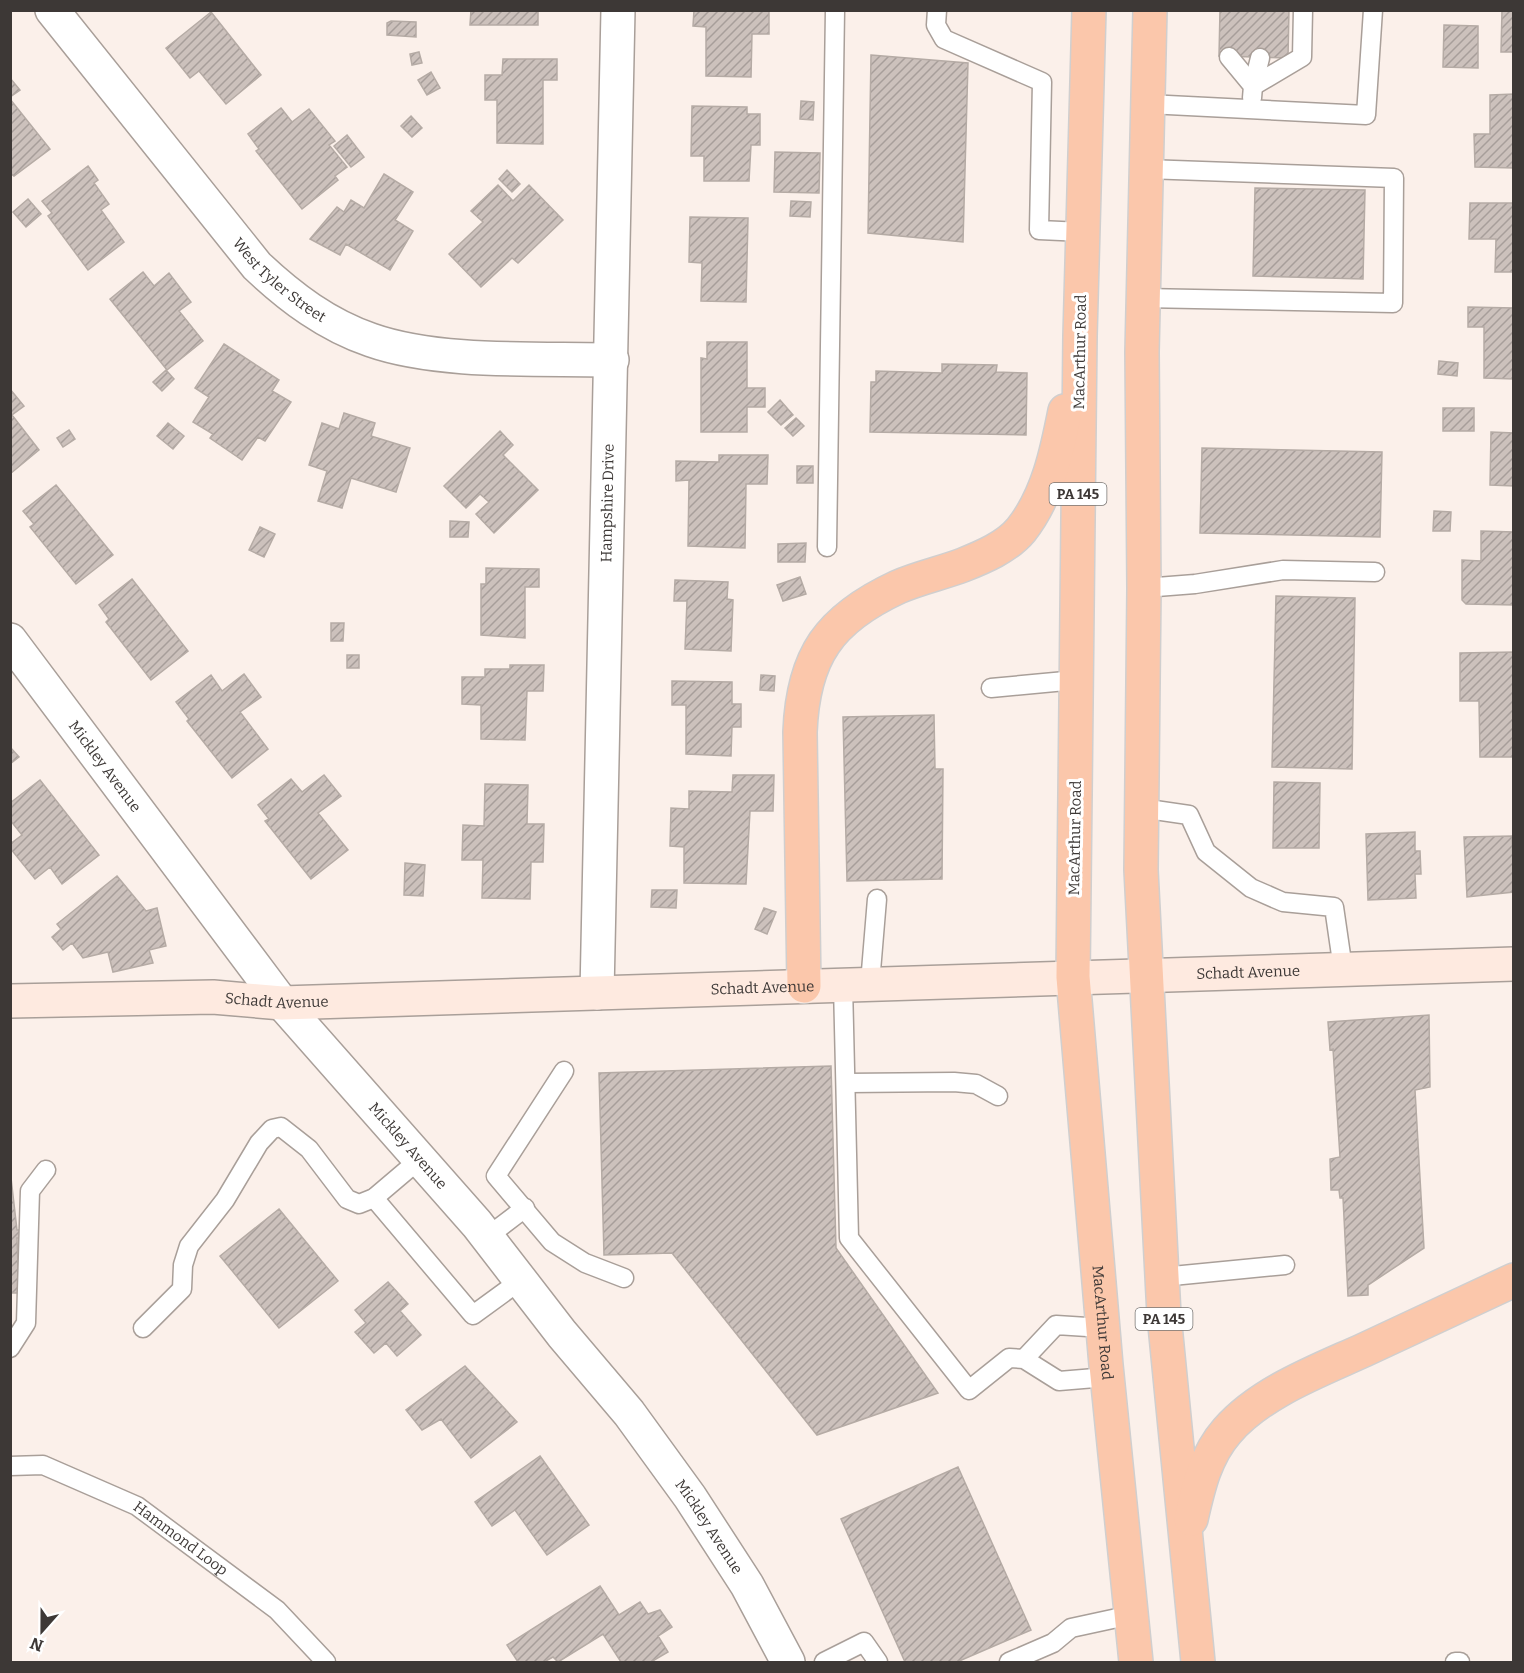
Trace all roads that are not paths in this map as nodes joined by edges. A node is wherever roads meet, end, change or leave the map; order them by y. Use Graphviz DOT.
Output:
graph roads {
  1 [pos="52,10"];
  2 [pos="618,10"];
  3 [pos="835,10"];
  4 [pos="937,10"];
  5 [pos="1089,10"];
  6 [pos="1150,10"];
  7 [pos="1303,10"];
  8 [pos="1373,10"];
  9 [pos="1229,57"];
  10 [pos="1260,58"];
  11 [pos="1253,86"];
  12 [pos="1148,104"];
  13 [pos="1252,109"];
  14 [pos="1146,169"];
  15 [pos="1083,232"];
  16 [pos="1143,298"];
  17 [pos="1080,336"];
  18 [pos="612,360"];
  19 [pos="827,547"];
  20 [pos="1375,572"];
  21 [pos="1144,588"];
  22 [pos="10,640"];
  23 [pos="1076,680"];
  24 [pos="991,688"];
  25 [pos="1141,808"];
  26 [pos="877,898"];
  27 [pos="1514,964"];
  28 [pos="1343,969"];
  29 [pos="1145,974"];
  30 [pos="1073,977"];
  31 [pos="857,984"];
  32 [pos="804,986"];
  33 [pos="597,993"];
  34 [pos="10,1002"];
  35 [pos="282,1003"];
  36 [pos="564,1071"];
  37 [pos="848,1083"];
  38 [pos="998,1096"];
  39 [pos="420,1159"];
  40 [pos="46,1170"];
  41 [pos="374,1198"];
  42 [pos="525,1209"];
  43 [pos="487,1237"];
  44 [pos="1284,1265"];
  45 [pos="1162,1277"];
  46 [pos="624,1278"];
  47 [pos="521,1280"];
  48 [pos="1514,1280"];
  49 [pos="143,1328"];
  50 [pos="1103,1328"];
  51 [pos="10,1348"];
  52 [pos="1024,1359"];
  53 [pos="1107,1377"];
  54 [pos="10,1466"];
  55 [pos="1185,1547"];
  56 [pos="1131,1615"];
  57 [pos="326,1662"];
  58 [pos="789,1662"];
  59 [pos="824,1662"];
  60 [pos="878,1662"];
  61 [pos="1009,1662"];
  62 [pos="1136,1662"];
  63 [pos="1198,1662"];
  64 [pos="1455,1662"];
  65 [pos="1460,1662"];
  1 -- 18 [label="street, West Tyler Street"];
  2 -- 18 [label="street, Hampshire Drive"];
  3 -- 19 [label="lane"];
  4 -- 15 [label="lane"];
  5 -- 15 [label="highway, MacArthur Road / PA 145"];
  6 -- 12 [label="highway, PA 145"];
  7 -- 11 [label="lane"];
  8 -- 13 [label="lane"];
  9 -- 11 [label="lane"];
  10 -- 11 [label="lane"];
  11 -- 13 [label="lane"];
  12 -- 13 [label="lane"];
  12 -- 14 [label="highway, PA 145"];
  14 -- 16 [label="highway, PA 145"];
  14 -- 16 [label="lane"];
  15 -- 17 [label="highway, MacArthur Road / PA 145"];
  16 -- 21 [label="highway, PA 145"];
  17 -- 23 [label="highway, MacArthur Road / PA 145"];
  17 -- 32 [label="highway"];
  18 -- 33 [label="street, Hampshire Drive"];
  20 -- 21 [label="lane"];
  21 -- 25 [label="highway, PA 145"];
  22 -- 35 [label="street, Mickley Avenue"];
  23 -- 24 [label="lane"];
  23 -- 30 [label="highway, MacArthur Road / PA 145"];
  25 -- 28 [label="lane"];
  25 -- 29 [label="highway, PA 145"];
  26 -- 31 [label="lane"];
  27 -- 28 [label="main road, Schadt Avenue"];
  28 -- 29 [label="main road, Schadt Avenue"];
  29 -- 30 [label="main road, Schadt Avenue"];
  29 -- 45 [label="highway, PA 145"];
  30 -- 31 [label="main road, Schadt Avenue"];
  30 -- 50 [label="highway, MacArthur Road / PA 145"];
  31 -- 32 [label="main road, Schadt Avenue"];
  31 -- 37 [label="lane"];
  32 -- 33 [label="main road, Schadt Avenue"];
  33 -- 35 [label="main road, Schadt Avenue"];
  34 -- 35 [label="main road, Schadt Avenue"];
  35 -- 39 [label="street, Mickley Avenue"];
  36 -- 42 [label="lane"];
  37 -- 38 [label="lane"];
  37 -- 52 [label="lane"];
  39 -- 41 [label="lane"];
  39 -- 43 [label="street, Mickley Avenue"];
  40 -- 51 [label="lane"];
  41 -- 47 [label="lane"];
  41 -- 49 [label="lane"];
  42 -- 43 [label="lane"];
  42 -- 46 [label="lane"];
  43 -- 47 [label="street, Mickley Avenue"];
  44 -- 45 [label="lane"];
  45 -- 55 [label="highway, PA 145"];
  47 -- 58 [label="street, Mickley Avenue"];
  48 -- 55 [label="highway"];
  50 -- 52 [label="lane"];
  50 -- 53 [label="highway, MacArthur Road / PA 145"];
  52 -- 53 [label="lane"];
  53 -- 56 [label="highway, MacArthur Road / PA 145"];
  54 -- 57 [label="lane, Hammond Loop"];
  55 -- 63 [label="highway, PA 145"];
  56 -- 61 [label="lane"];
  56 -- 62 [label="highway, MacArthur Road / PA 145"];
  59 -- 60 [label="lane"];
  64 -- 65 [label="lane"];
}
